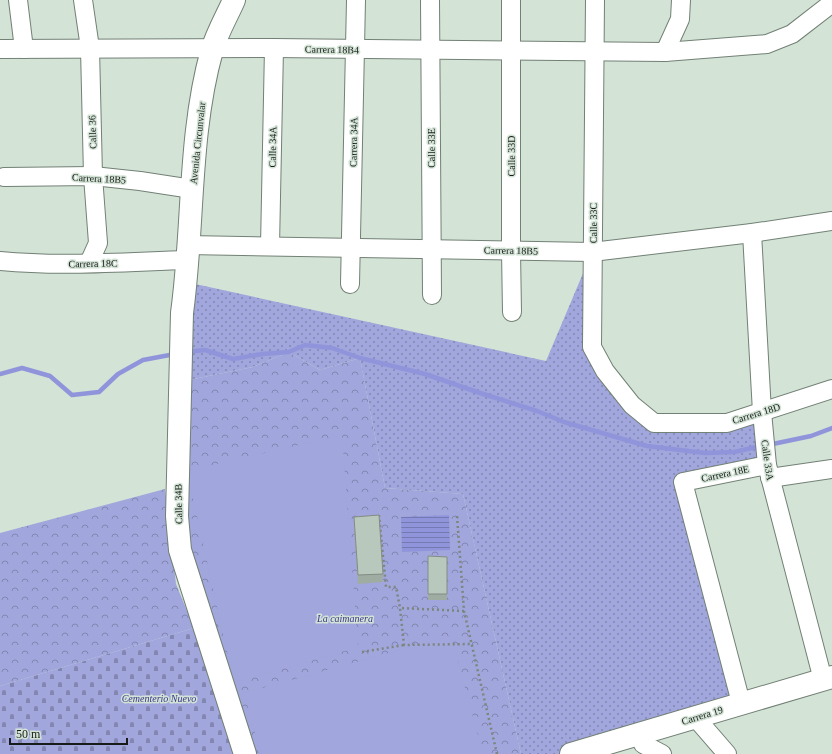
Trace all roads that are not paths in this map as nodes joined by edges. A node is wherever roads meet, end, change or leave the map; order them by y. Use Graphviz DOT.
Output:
graph roads {
  1 [pos="18,0"];
  2 [pos="83,0"];
  3 [pos="234,0"];
  4 [pos="356,0"];
  5 [pos="430,0"];
  6 [pos="511,0"];
  7 [pos="595,0"];
  8 [pos="680,0"];
  9 [pos="832,3"];
  10 [pos="0,48"];
  11 [pos="24,48"];
  12 [pos="90,48"];
  13 [pos="274,48"];
  14 [pos="212,49"];
  15 [pos="355,49"];
  16 [pos="430,50"];
  17 [pos="511,50"];
  18 [pos="594,51"];
  19 [pos="665,52"];
  20 [pos="93,176"];
  21 [pos="4,177"];
  22 [pos="192,189"];
  23 [pos="832,221"];
  24 [pos="752,233"];
  25 [pos="270,246"];
  26 [pos="350,248"];
  27 [pos="431,249"];
  28 [pos="511,250"];
  29 [pos="187,252"];
  30 [pos="592,252"];
  31 [pos="0,261"];
  32 [pos="89,263"];
  33 [pos="350,284"];
  34 [pos="432,295"];
  35 [pos="512,312"];
  36 [pos="832,389"];
  37 [pos="762,412"];
  38 [pos="654,424"];
  39 [pos="832,469"];
  40 [pos="768,471"];
  41 [pos="828,679"];
  42 [pos="741,704"];
  43 [pos="696,717"];
  44 [pos="643,744"];
  45 [pos="245,754"];
  46 [pos="571,754"];
  47 [pos="662,754"];
  48 [pos="727,754"];
  1 -- 11 [label="street"];
  2 -- 12 [label="street, Calle 36"];
  3 -- 14 [label="main road, Avenida Circunvalar"];
  4 -- 15 [label="street, Carrera 34A"];
  5 -- 16 [label="street, Calle 33E"];
  6 -- 17 [label="street, Calle 33D"];
  7 -- 18 [label="street, Calle 33C"];
  8 -- 19 [label="street"];
  9 -- 19 [label="street, Carrera 18B4"];
  10 -- 11 [label="street, Carrera 18B4"];
  11 -- 12 [label="street, Carrera 18B4"];
  12 -- 14 [label="street, Carrera 18B4"];
  12 -- 20 [label="street, Calle 36"];
  13 -- 14 [label="street, Carrera 18B4"];
  13 -- 15 [label="street, Carrera 18B4"];
  13 -- 25 [label="street, Calle 34A"];
  14 -- 22 [label="main road, Avenida Circunvalar"];
  15 -- 16 [label="street, Carrera 18B4"];
  15 -- 26 [label="street, Carrera 34A"];
  16 -- 17 [label="street, Carrera 18B4"];
  16 -- 27 [label="street, Calle 33E"];
  17 -- 18 [label="street, Carrera 18B4"];
  17 -- 28 [label="street, Calle 33D"];
  18 -- 19 [label="street, Carrera 18B4"];
  18 -- 30 [label="street, Calle 33C"];
  20 -- 21 [label="street, Carrera 18B5"];
  20 -- 22 [label="street, Carrera 18B5"];
  20 -- 32 [label="street, Calle 36"];
  22 -- 29 [label="main road, Avenida Circunvalar"];
  23 -- 24 [label="street, Carrera 18B5"];
  24 -- 30 [label="street, Carrera 18B5"];
  24 -- 37 [label="street, Calle 33A"];
  25 -- 26 [label="street, Carrera 18B5"];
  25 -- 29 [label="street, Carrera 18B5"];
  26 -- 27 [label="street, Carrera 18B5"];
  26 -- 33 [label="street, Carrera 34A"];
  27 -- 28 [label="street, Carrera 18B5"];
  27 -- 34 [label="street, Calle 33E"];
  28 -- 30 [label="street, Carrera 18B5"];
  28 -- 35 [label="street, Calle 33D"];
  29 -- 32 [label="street, Carrera 18C"];
  29 -- 45 [label="main road, Calle 34B"];
  30 -- 38 [label="street, Calle 33C"];
  31 -- 32 [label="street, Carrera 18C"];
  36 -- 37 [label="street, Carrera 18D"];
  37 -- 38 [label="street, Carrera 18D"];
  37 -- 40 [label="street, Calle 33A"];
  39 -- 40 [label="street, Carrera 18E"];
  40 -- 41 [label="street, Calle 33A"];
  40 -- 42 [label="street, Carrera 18E"];
  41 -- 42 [label="main road, Carrera 19"];
  42 -- 43 [label="main road, Carrera 19"];
  43 -- 46 [label="main road, Carrera 19"];
  43 -- 48 [label="street"];
  44 -- 47 [label="street"];
}
